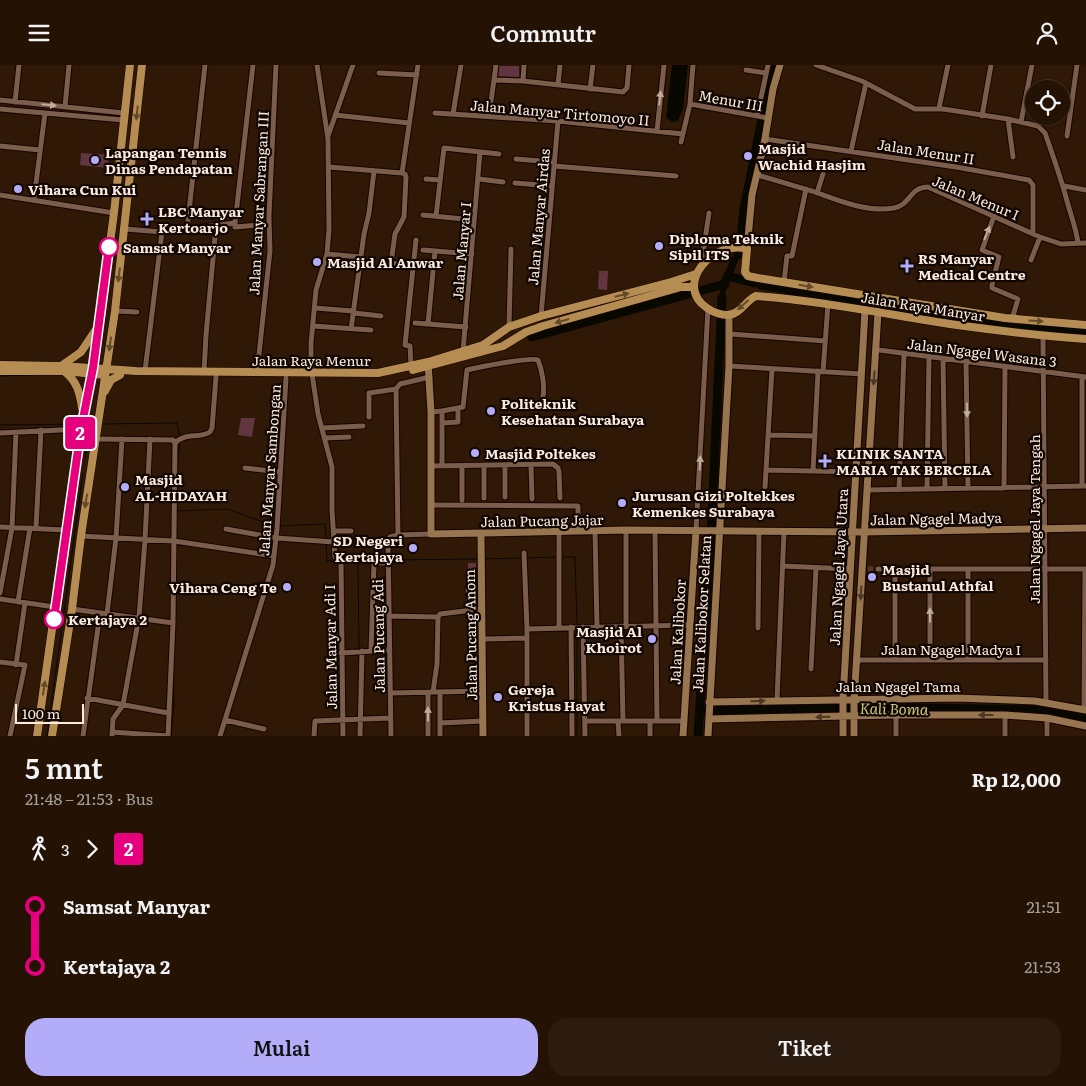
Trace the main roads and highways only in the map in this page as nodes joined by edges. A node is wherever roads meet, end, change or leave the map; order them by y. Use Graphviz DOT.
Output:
graph roads {
  1 [pos="130,65"];
  2 [pos="142,65"];
  3 [pos="696,274"];
  4 [pos="758,278"];
  5 [pos="695,291"];
  6 [pos="756,295"];
  7 [pos="586,304"];
  8 [pos="589,313"];
  9 [pos="99,325"];
  10 [pos="1086,325"];
  11 [pos="509,327"];
  12 [pos="498,335"];
  13 [pos="517,338"];
  14 [pos="1086,339"];
  15 [pos="505,345"];
  16 [pos="429,364"];
  17 [pos="0,365"];
  18 [pos="62,369"];
  19 [pos="0,371"];
  20 [pos="92,371"];
  21 [pos="106,372"];
  22 [pos="120,375"];
  23 [pos="226,375"];
  24 [pos="313,375"];
  25 [pos="102,399"];
  26 [pos="83,415"];
  27 [pos="75,469"];
  28 [pos="91,471"];
  29 [pos="37,736"];
  30 [pos="52,736"];
  1 -- 9 [label="main road"];
  2 -- 21 [label="main road, one-way"];
  3 -- 4 [label="main road"];
  3 -- 5 [label="main road"];
  7 -- 3 [label="main road, Jalan Raya Menur, one-way"];
  4 -- 6 [label="main road"];
  4 -- 10 [label="main road, Jalan Raya Manyar, one-way"];
  6 -- 5 [label="main road, one-way"];
  5 -- 8 [label="main road, Jalan Raya Menur"];
  6 -- 14 [label="main road, Jalan Raya Manyar"];
  7 -- 8 [label="main road"];
  7 -- 11 [label="main road, Jalan Raya Menur"];
  8 -- 13 [label="main road, Jalan Raya Menur, one-way"];
  9 -- 18 [label="main road"];
  9 -- 20 [label="main road"];
  11 -- 12 [label="main road, Jalan Raya Menur"];
  11 -- 13 [label="main road"];
  12 -- 15 [label="main road"];
  12 -- 16 [label="main road, Jalan Raya Menur"];
  13 -- 15 [label="main road, Jalan Raya Menur"];
  15 -- 16 [label="main road, Jalan Raya Menur"];
  16 -- 24 [label="main road, Jalan Raya Menur"];
  16 -- 24 [label="main road, Jalan Raya Menur"];
  17 -- 18 [label="main road, Jalan Raya Menur"];
  18 -- 19 [label="main road, Jalan Raya Menur"];
  18 -- 20 [label="main road, Jalan Raya Menur"];
  18 -- 26 [label="main road"];
  20 -- 21 [label="main road, Jalan Raya Menur"];
  20 -- 26 [label="main road"];
  21 -- 22 [label="main road, Jalan Raya Menur"];
  21 -- 23 [label="main road, Jalan Raya Menur"];
  21 -- 25 [label="main road"];
  22 -- 23 [label="main road, Jalan Raya Menur"];
  22 -- 25 [label="main road"];
  23 -- 24 [label="main road, Jalan Raya Menur"];
  23 -- 24 [label="main road, Jalan Raya Menur"];
  25 -- 28 [label="main road"];
  26 -- 27 [label="main road"];
  27 -- 28 [label="main road"];
  29 -- 27 [label="main road, one-way"];
  28 -- 30 [label="main road, one-way"];
}
